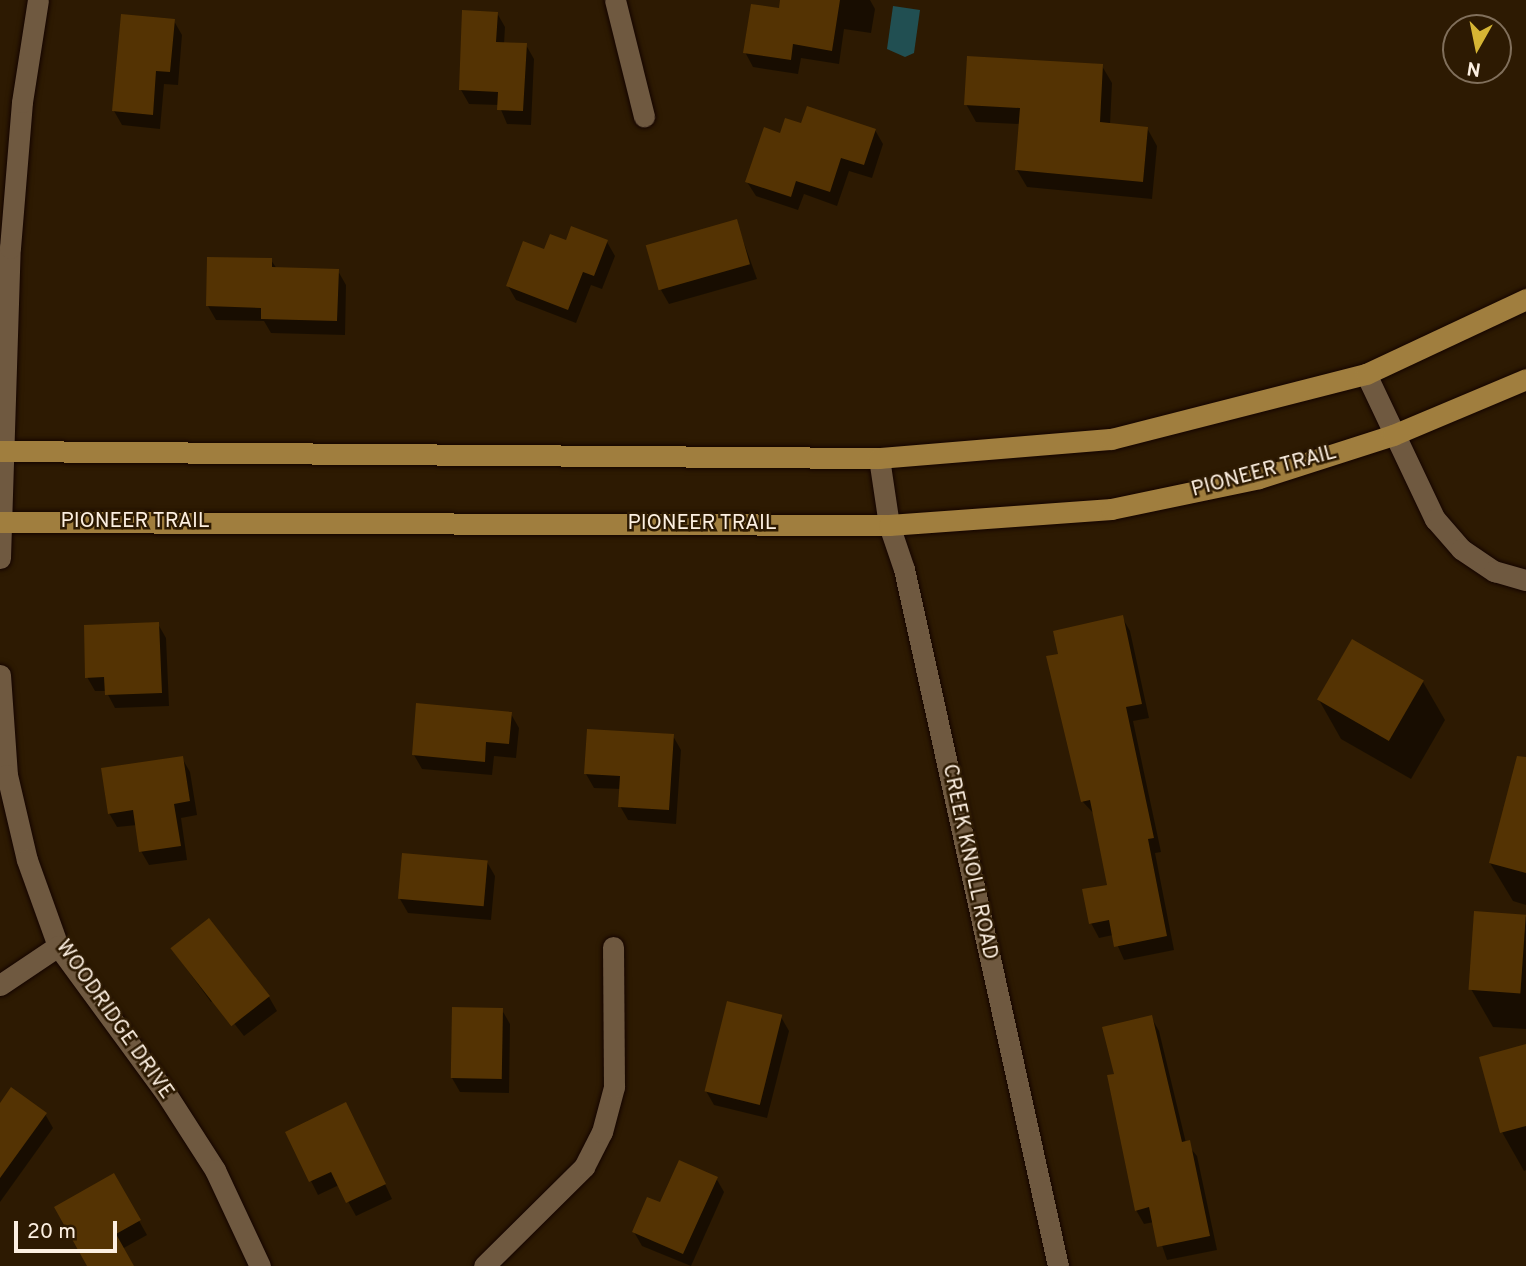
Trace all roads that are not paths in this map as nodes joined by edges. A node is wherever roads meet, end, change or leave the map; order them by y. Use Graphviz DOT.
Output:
graph roads {
  1 [pos="38,0"];
  2 [pos="615,0"];
  3 [pos="644,116"];
  4 [pos="1526,299"];
  5 [pos="1366,374"];
  6 [pos="1526,379"];
  7 [pos="1393,435"];
  8 [pos="0,451"];
  9 [pos="879,458"];
  10 [pos="2,522"];
  11 [pos="889,525"];
  12 [pos="0,558"];
  13 [pos="1526,580"];
  14 [pos="0,675"];
  15 [pos="58,946"];
  16 [pos="613,947"];
  17 [pos="0,985"];
  18 [pos="260,1266"];
  19 [pos="484,1266"];
  20 [pos="1058,1266"];
  1 -- 8 [label="street"];
  2 -- 3 [label="street"];
  4 -- 5 [label="main road"];
  5 -- 7 [label="street"];
  5 -- 9 [label="main road"];
  6 -- 7 [label="main road, PIONEER TRAIL"];
  7 -- 11 [label="main road, PIONEER TRAIL"];
  7 -- 13 [label="street"];
  8 -- 9 [label="main road"];
  8 -- 10 [label="street"];
  9 -- 11 [label="street, CREEK KNOLL ROAD"];
  10 -- 11 [label="main road, PIONEER TRAIL"];
  10 -- 12 [label="street"];
  11 -- 20 [label="street, CREEK KNOLL ROAD"];
  14 -- 15 [label="street, WOODRIDGE DRIVE"];
  15 -- 17 [label="street"];
  15 -- 18 [label="street, WOODRIDGE DRIVE"];
  16 -- 19 [label="street"];
}
